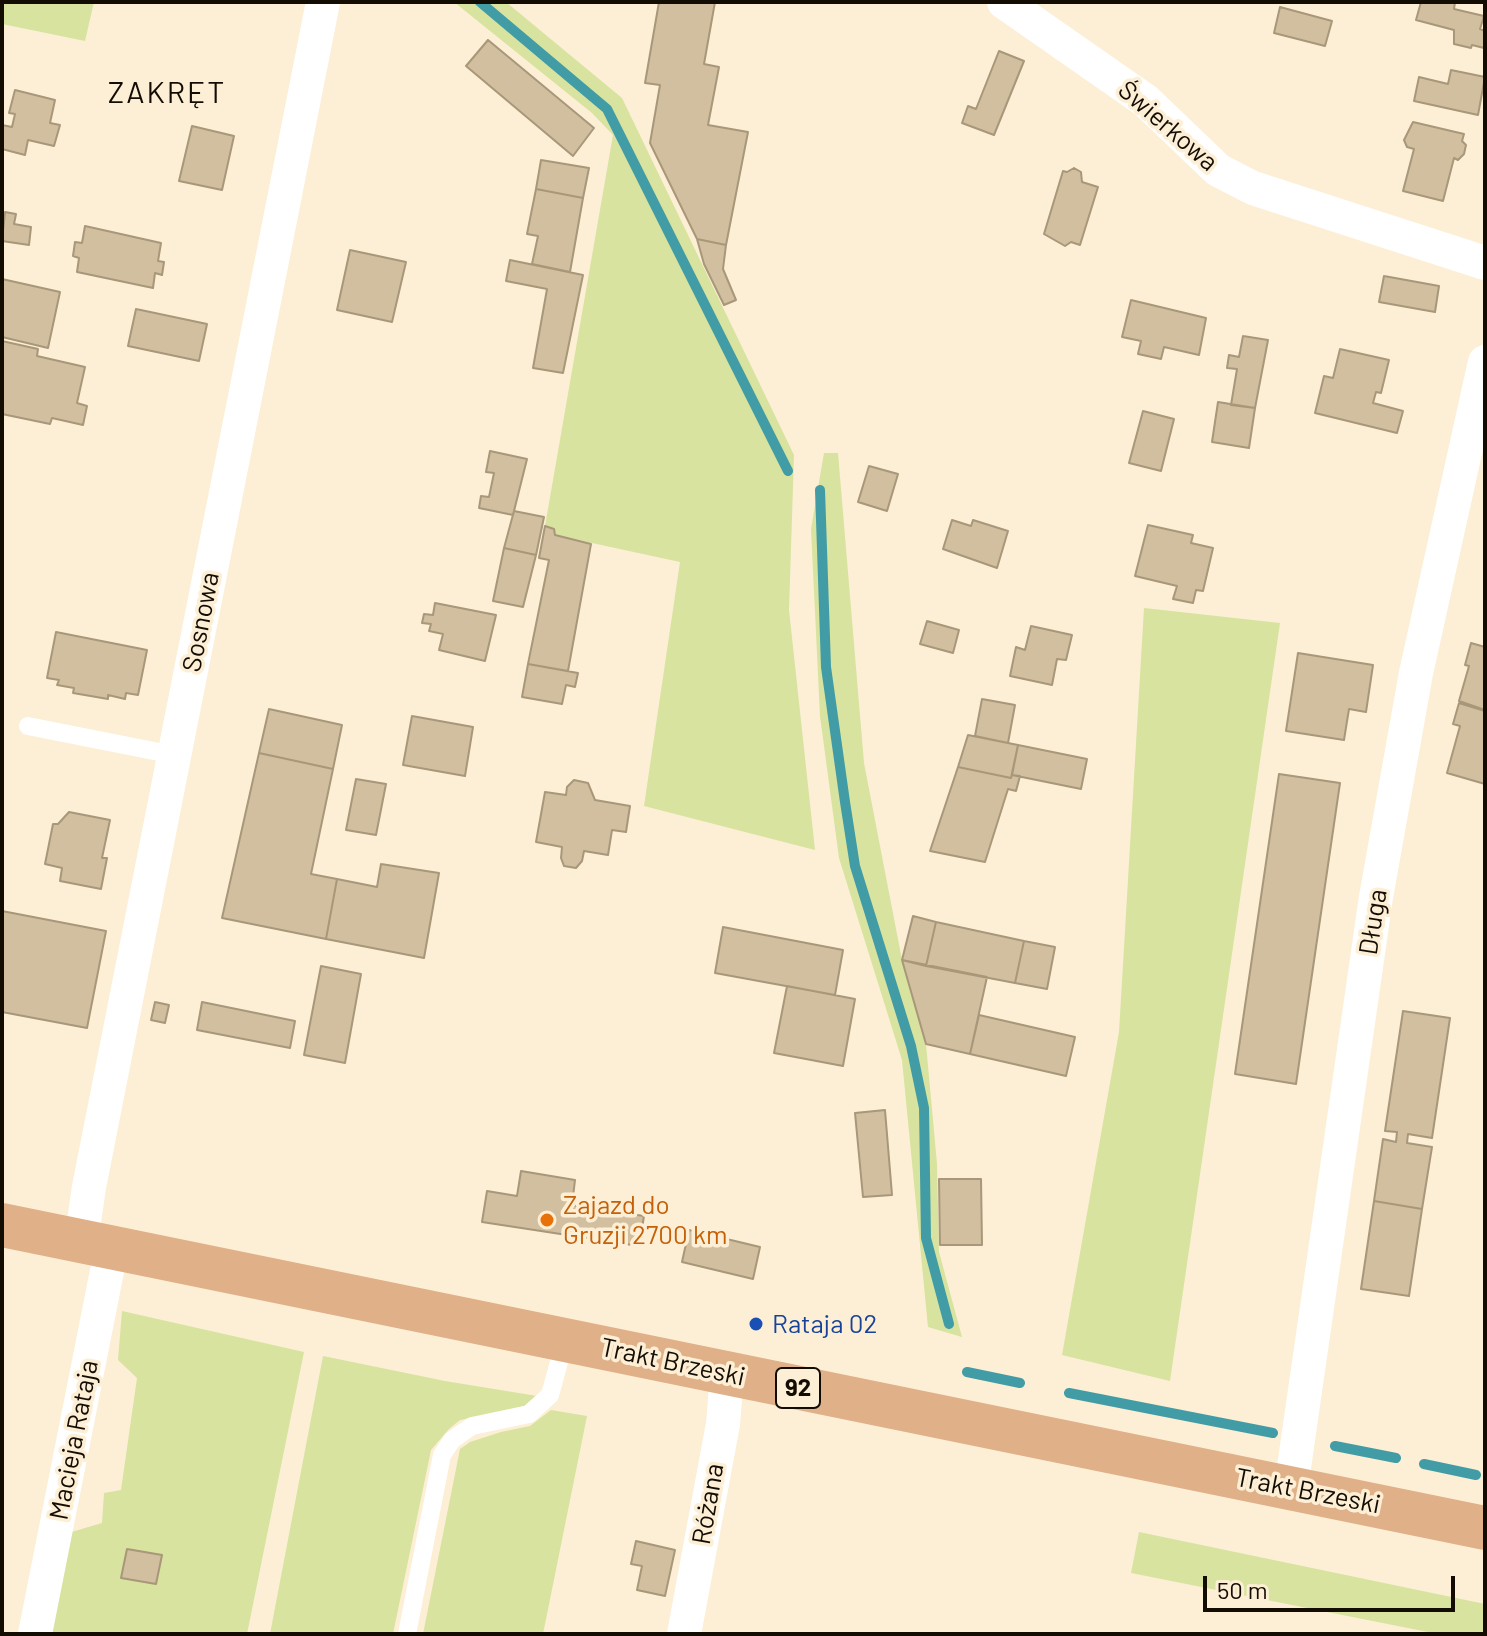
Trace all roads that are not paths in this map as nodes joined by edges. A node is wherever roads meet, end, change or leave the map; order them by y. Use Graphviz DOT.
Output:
graph roads {
  1 [pos="323,2"];
  2 [pos="1004,2"];
  3 [pos="1485,263"];
  4 [pos="1485,362"];
  5 [pos="28,726"];
  6 [pos="174,755"];
  7 [pos="2,1225"];
  8 [pos="96,1244"];
  9 [pos="565,1340"];
  10 [pos="727,1374"];
  11 [pos="1291,1488"];
  12 [pos="1485,1528"];
  13 [pos="35,1634"];
  14 [pos="407,1634"];
  15 [pos="684,1634"];
  1 -- 6 [label="street, Sosnowa"];
  2 -- 3 [label="street, Świerkowa"];
  4 -- 11 [label="street, Długa"];
  5 -- 6 [label="lane"];
  6 -- 8 [label="street, Sosnowa"];
  7 -- 8 [label="main road, Trakt Brzeski / 92"];
  8 -- 9 [label="main road, Trakt Brzeski / 92"];
  8 -- 13 [label="street, Macieja Rataja"];
  9 -- 10 [label="main road, Trakt Brzeski / 92"];
  9 -- 14 [label="lane"];
  10 -- 11 [label="main road, Trakt Brzeski / 92"];
  10 -- 15 [label="street, Różana"];
  11 -- 12 [label="main road, Trakt Brzeski / 92"];
}
